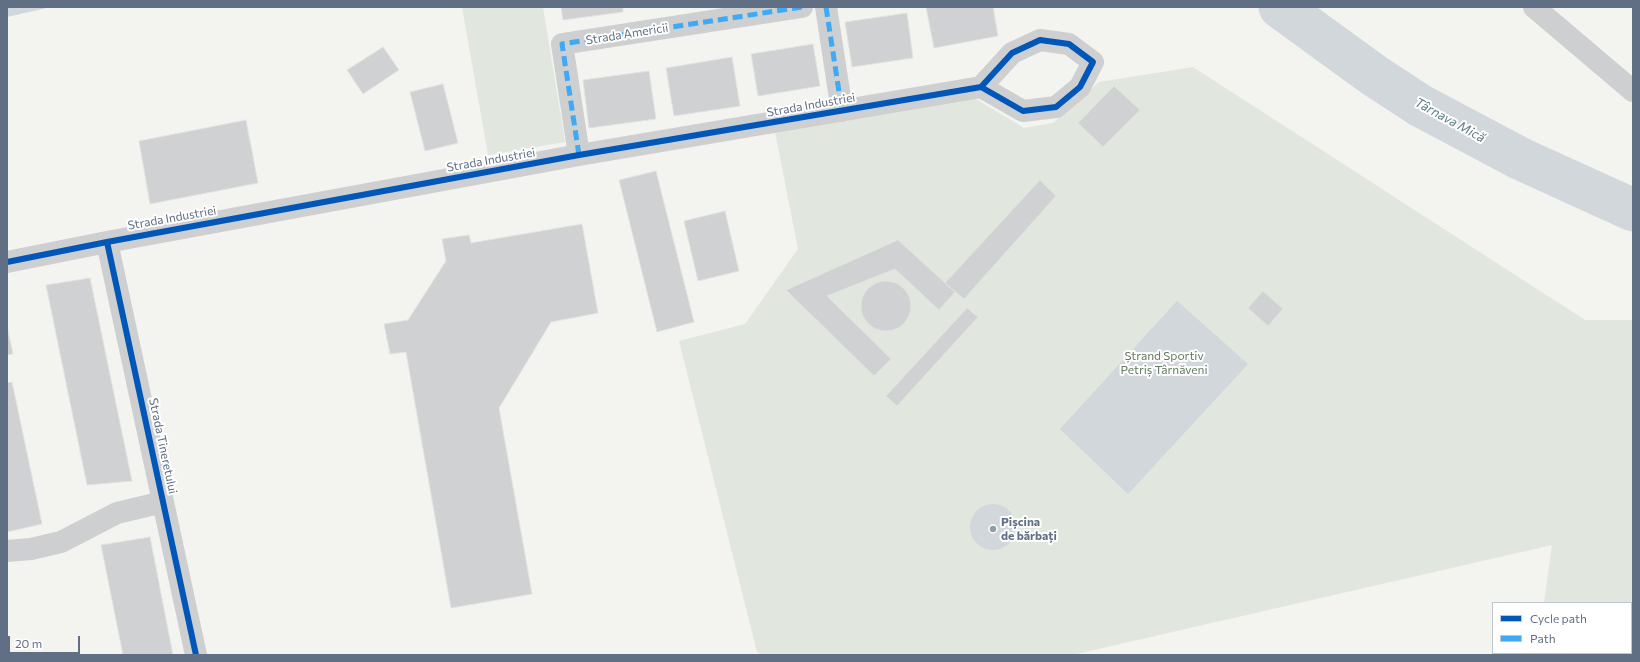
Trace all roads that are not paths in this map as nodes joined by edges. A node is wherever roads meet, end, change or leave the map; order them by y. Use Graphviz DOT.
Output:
graph roads {
  1 [pos="802,7"];
  2 [pos="826,7"];
  3 [pos="1534,7"];
  4 [pos="981,87"];
  5 [pos="1633,91"];
  6 [pos="842,110"];
  7 [pos="579,155"];
  8 [pos="107,242"];
  9 [pos="7,262"];
  10 [pos="163,502"];
  11 [pos="7,551"];
  12 [pos="196,655"];
  1 -- 7 [label="street, Strada Americii"];
  2 -- 6 [label="street"];
  3 -- 5 [label="street"];
  4 -- 4 [label="street"];
  4 -- 6 [label="street, Strada Industriei"];
  6 -- 7 [label="street, Strada Industriei"];
  7 -- 8 [label="street, Strada Industriei"];
  8 -- 9 [label="street, Strada Industriei"];
  8 -- 10 [label="street, Strada Tineretului"];
  10 -- 11 [label="street"];
  10 -- 12 [label="street, Strada Tineretului"];
}
